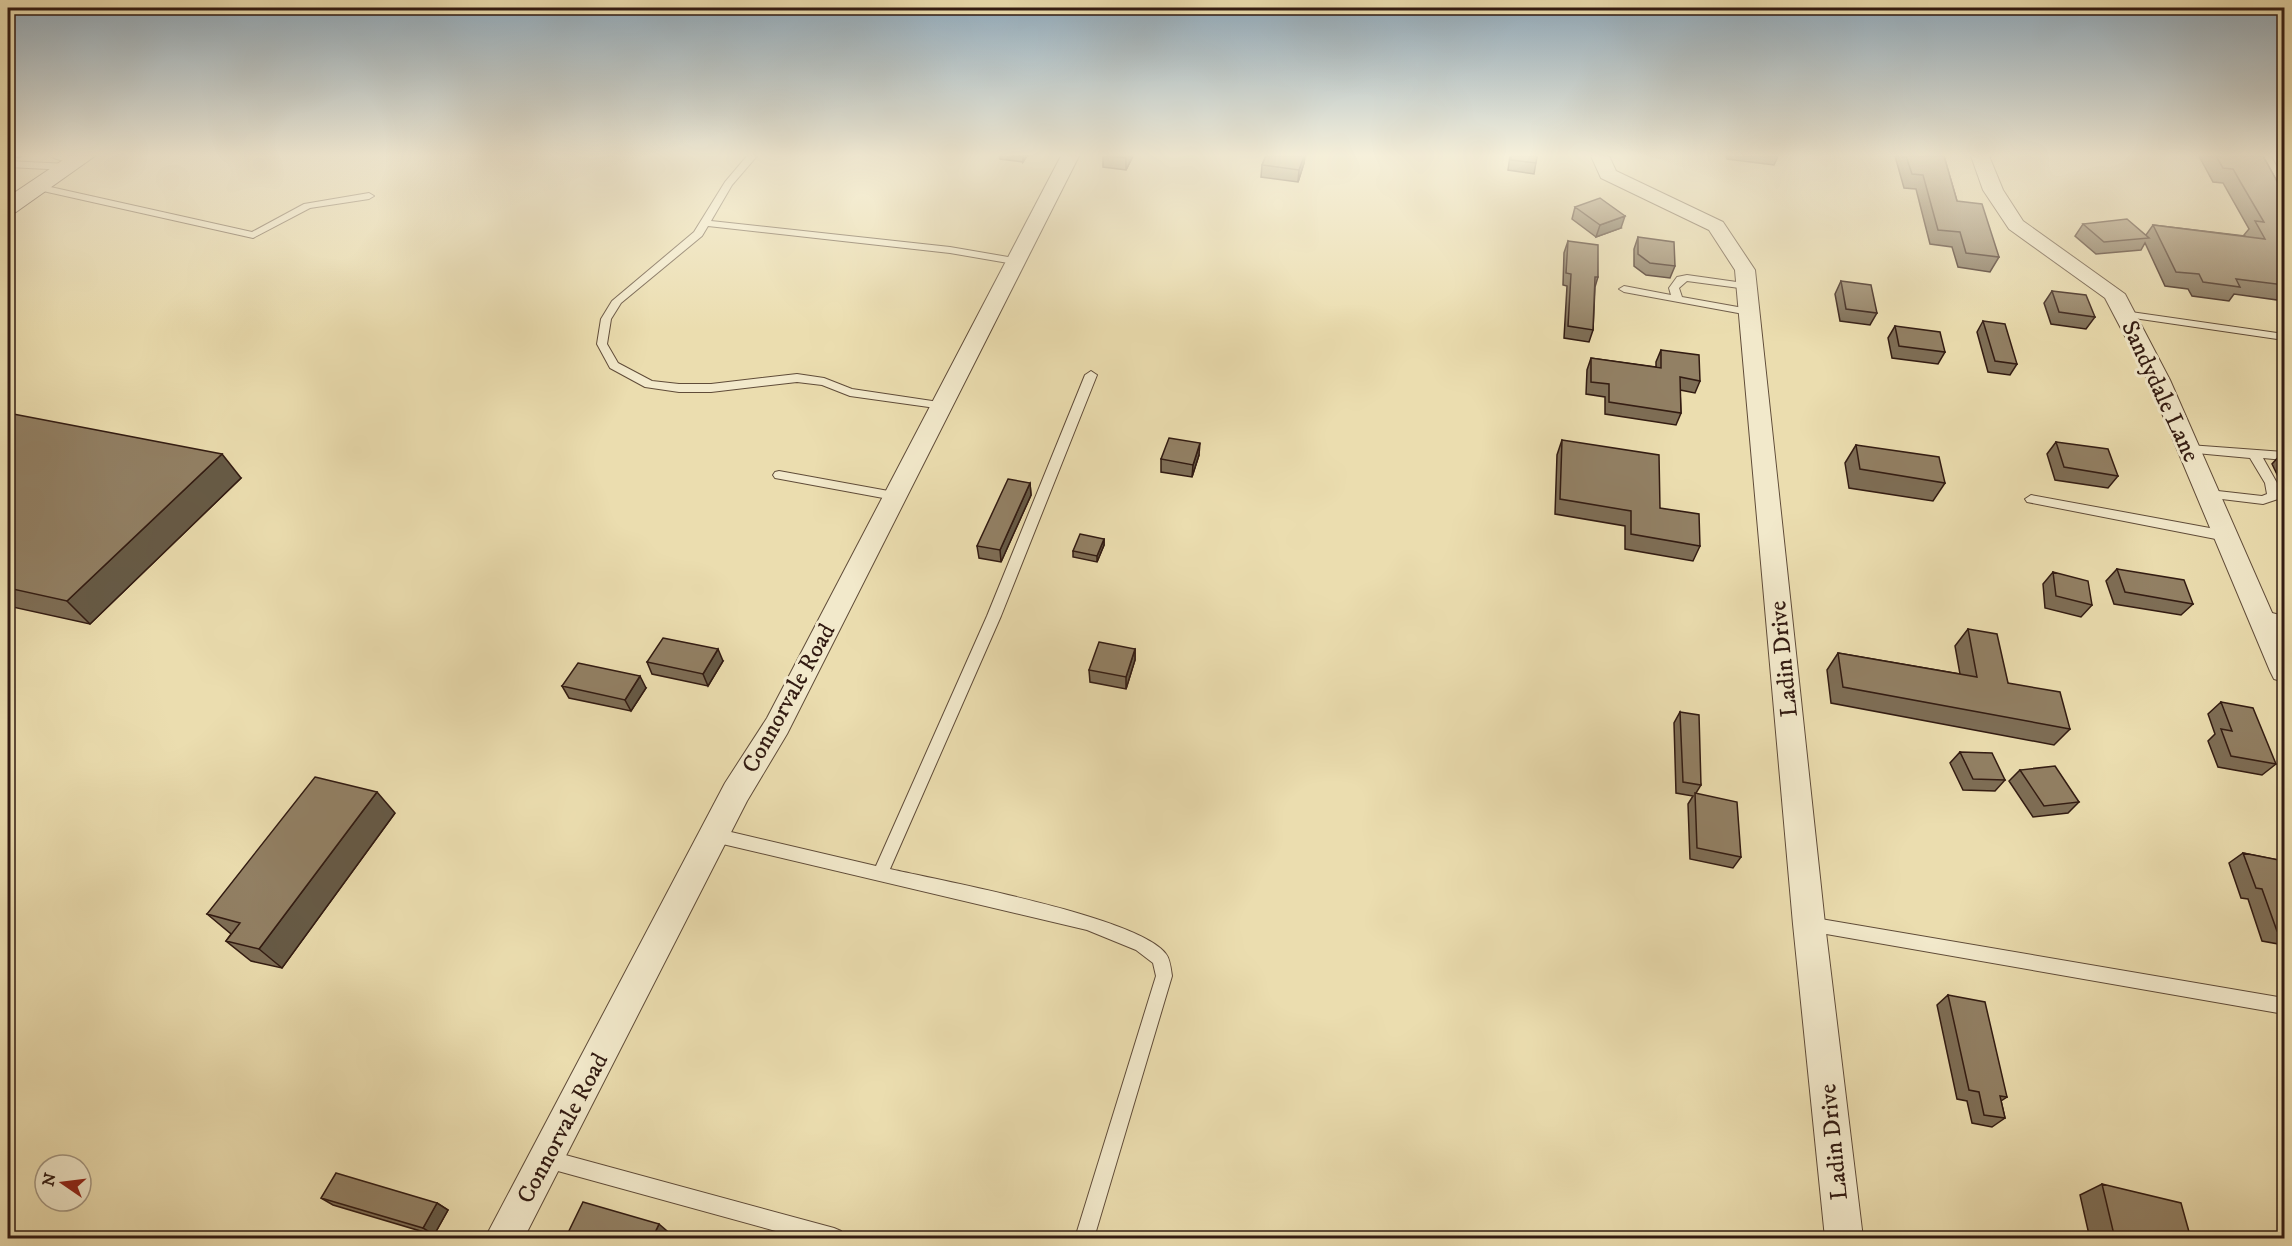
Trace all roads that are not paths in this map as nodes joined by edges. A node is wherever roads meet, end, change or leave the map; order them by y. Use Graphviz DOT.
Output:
graph roads {
  1 [pos="160,214"];
  2 [pos="292,214"];
  3 [pos="711,214"];
  4 [pos="1039,214"];
  5 [pos="1691,214"];
  6 [pos="2009,214"];
  7 [pos="706,223"];
  8 [pos="1014,261"];
  9 [pos="1624,289"];
  10 [pos="1678,299"];
  11 [pos="1748,299"];
  12 [pos="2124,314"];
  13 [pos="2284,337"];
  14 [pos="1091,375"];
  15 [pos="939,406"];
  16 [pos="2189,449"];
  17 [pos="2254,454"];
  18 [pos="2284,456"];
  19 [pos="780,475"];
  20 [pos="2208,494"];
  21 [pos="894,496"];
  22 [pos="2031,499"];
  23 [pos="2226,536"];
  24 [pos="2260,615"];
  25 [pos="2284,621"];
  26 [pos="2284,672"];
  27 [pos="714,835"];
  28 [pos="881,873"];
  29 [pos="1809,924"];
  30 [pos="2284,1006"];
  31 [pos="547,1159"];
  32 [pos="504,1239"];
  33 [pos="834,1239"];
  34 [pos="1084,1239"];
  35 [pos="1844,1239"];
  1 -- 2 [label="lane"];
  3 -- 7 [label="lane"];
  4 -- 8 [label="street, Connorvale Road"];
  5 -- 11 [label="street, Ladin Drive"];
  6 -- 12 [label="street, Sandydale Lane"];
  7 -- 8 [label="lane"];
  7 -- 15 [label="lane"];
  8 -- 15 [label="street, Connorvale Road"];
  9 -- 10 [label="lane"];
  10 -- 11 [label="lane"];
  10 -- 11 [label="lane"];
  11 -- 29 [label="street, Ladin Drive"];
  12 -- 13 [label="lane"];
  12 -- 16 [label="street, Sandydale Lane"];
  14 -- 28 [label="lane"];
  15 -- 21 [label="street, Connorvale Road"];
  16 -- 17 [label="lane"];
  16 -- 20 [label="street, Sandydale Lane"];
  17 -- 18 [label="lane"];
  17 -- 20 [label="lane"];
  19 -- 21 [label="lane"];
  20 -- 23 [label="street, Sandydale Lane"];
  21 -- 27 [label="street, Connorvale Road"];
  22 -- 23 [label="lane"];
  23 -- 24 [label="street, Sandydale Lane"];
  24 -- 25 [label="lane"];
  24 -- 26 [label="street, Sandydale Lane"];
  27 -- 28 [label="lane"];
  27 -- 31 [label="street, Connorvale Road"];
  28 -- 34 [label="lane"];
  29 -- 30 [label="lane"];
  29 -- 35 [label="street, Ladin Drive"];
  31 -- 32 [label="street, Connorvale Road"];
  31 -- 33 [label="lane"];
}
